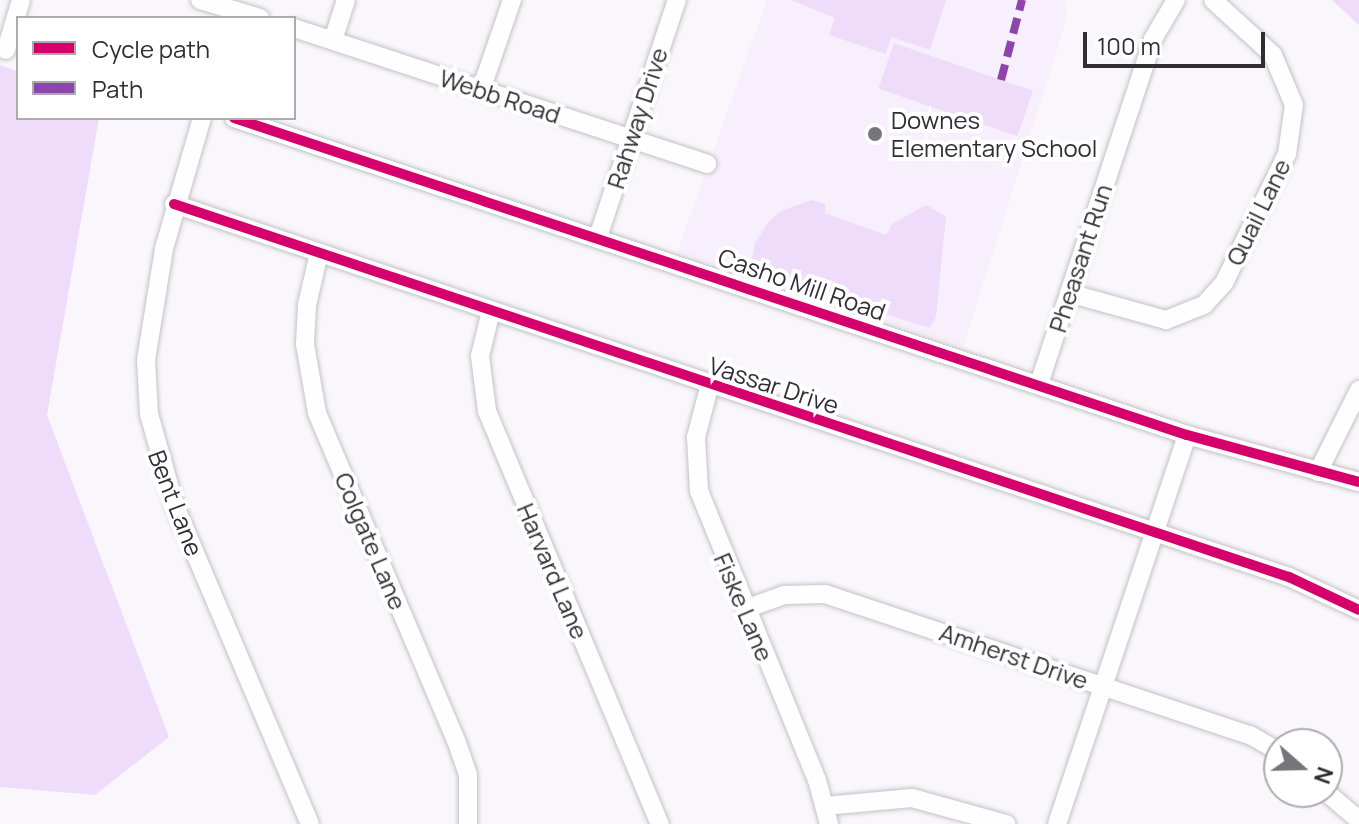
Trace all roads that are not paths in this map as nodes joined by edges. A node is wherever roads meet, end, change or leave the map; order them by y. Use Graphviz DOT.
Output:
graph roads {
  1 [pos="200,0"];
  2 [pos="346,0"];
  3 [pos="512,0"];
  4 [pos="677,0"];
  5 [pos="1176,0"];
  6 [pos="1213,0"];
  7 [pos="253,16"];
  8 [pos="16,20"];
  9 [pos="296,29"];
  10 [pos="333,40"];
  11 [pos="8,51"];
  12 [pos="481,90"];
  13 [pos="201,120"];
  14 [pos="240,120"];
  15 [pos="630,139"];
  16 [pos="707,164"];
  17 [pos="174,204"];
  18 [pos="598,237"];
  19 [pos="319,253"];
  20 [pos="1069,293"];
  21 [pos="491,311"];
  22 [pos="710,384"];
  23 [pos="1039,384"];
  24 [pos="1358,388"];
  25 [pos="1187,435"];
  26 [pos="1318,472"];
  27 [pos="1359,482"];
  28 [pos="1154,532"];
  29 [pos="745,609"];
  30 [pos="1359,610"];
  31 [pos="1103,686"];
  32 [pos="1263,743"];
  33 [pos="1343,806"];
  34 [pos="827,815"];
  35 [pos="1359,820"];
  36 [pos="310,824"];
  37 [pos="468,824"];
  38 [pos="660,824"];
  39 [pos="1006,824"];
  40 [pos="1057,824"];
  1 -- 7 [label="street"];
  2 -- 10 [label="street"];
  3 -- 12 [label="street"];
  4 -- 15 [label="street, Rahway Drive"];
  5 -- 20 [label="street, Pheasant Run"];
  6 -- 20 [label="street, Quail Lane"];
  8 -- 11 [label="street"];
  9 -- 10 [label="street, Webb Road"];
  10 -- 12 [label="street, Webb Road"];
  12 -- 15 [label="street, Webb Road"];
  13 -- 17 [label="street, Bent Lane"];
  14 -- 18 [label="street, Casho Mill Road"];
  15 -- 16 [label="street, Webb Road"];
  15 -- 18 [label="street, Rahway Drive"];
  17 -- 19 [label="street, Vassar Drive"];
  17 -- 36 [label="street, Bent Lane"];
  18 -- 23 [label="street, Casho Mill Road"];
  19 -- 21 [label="street, Vassar Drive"];
  19 -- 37 [label="street, Colgate Lane"];
  20 -- 23 [label="street, Pheasant Run"];
  21 -- 22 [label="street, Vassar Drive"];
  21 -- 38 [label="street, Harvard Lane"];
  22 -- 28 [label="street, Vassar Drive"];
  22 -- 29 [label="street, Fiske Lane"];
  23 -- 25 [label="street, Casho Mill Road"];
  24 -- 26 [label="street"];
  25 -- 26 [label="street, Casho Mill Road"];
  25 -- 28 [label="street"];
  26 -- 27 [label="street, Casho Mill Road"];
  28 -- 30 [label="street, Vassar Drive"];
  28 -- 31 [label="street"];
  29 -- 31 [label="street, Amherst Drive"];
  29 -- 34 [label="street, Fiske Lane"];
  31 -- 32 [label="street, Amherst Drive"];
  31 -- 40 [label="street"];
  33 -- 35 [label="street"];
  34 -- 39 [label="street"];
}
